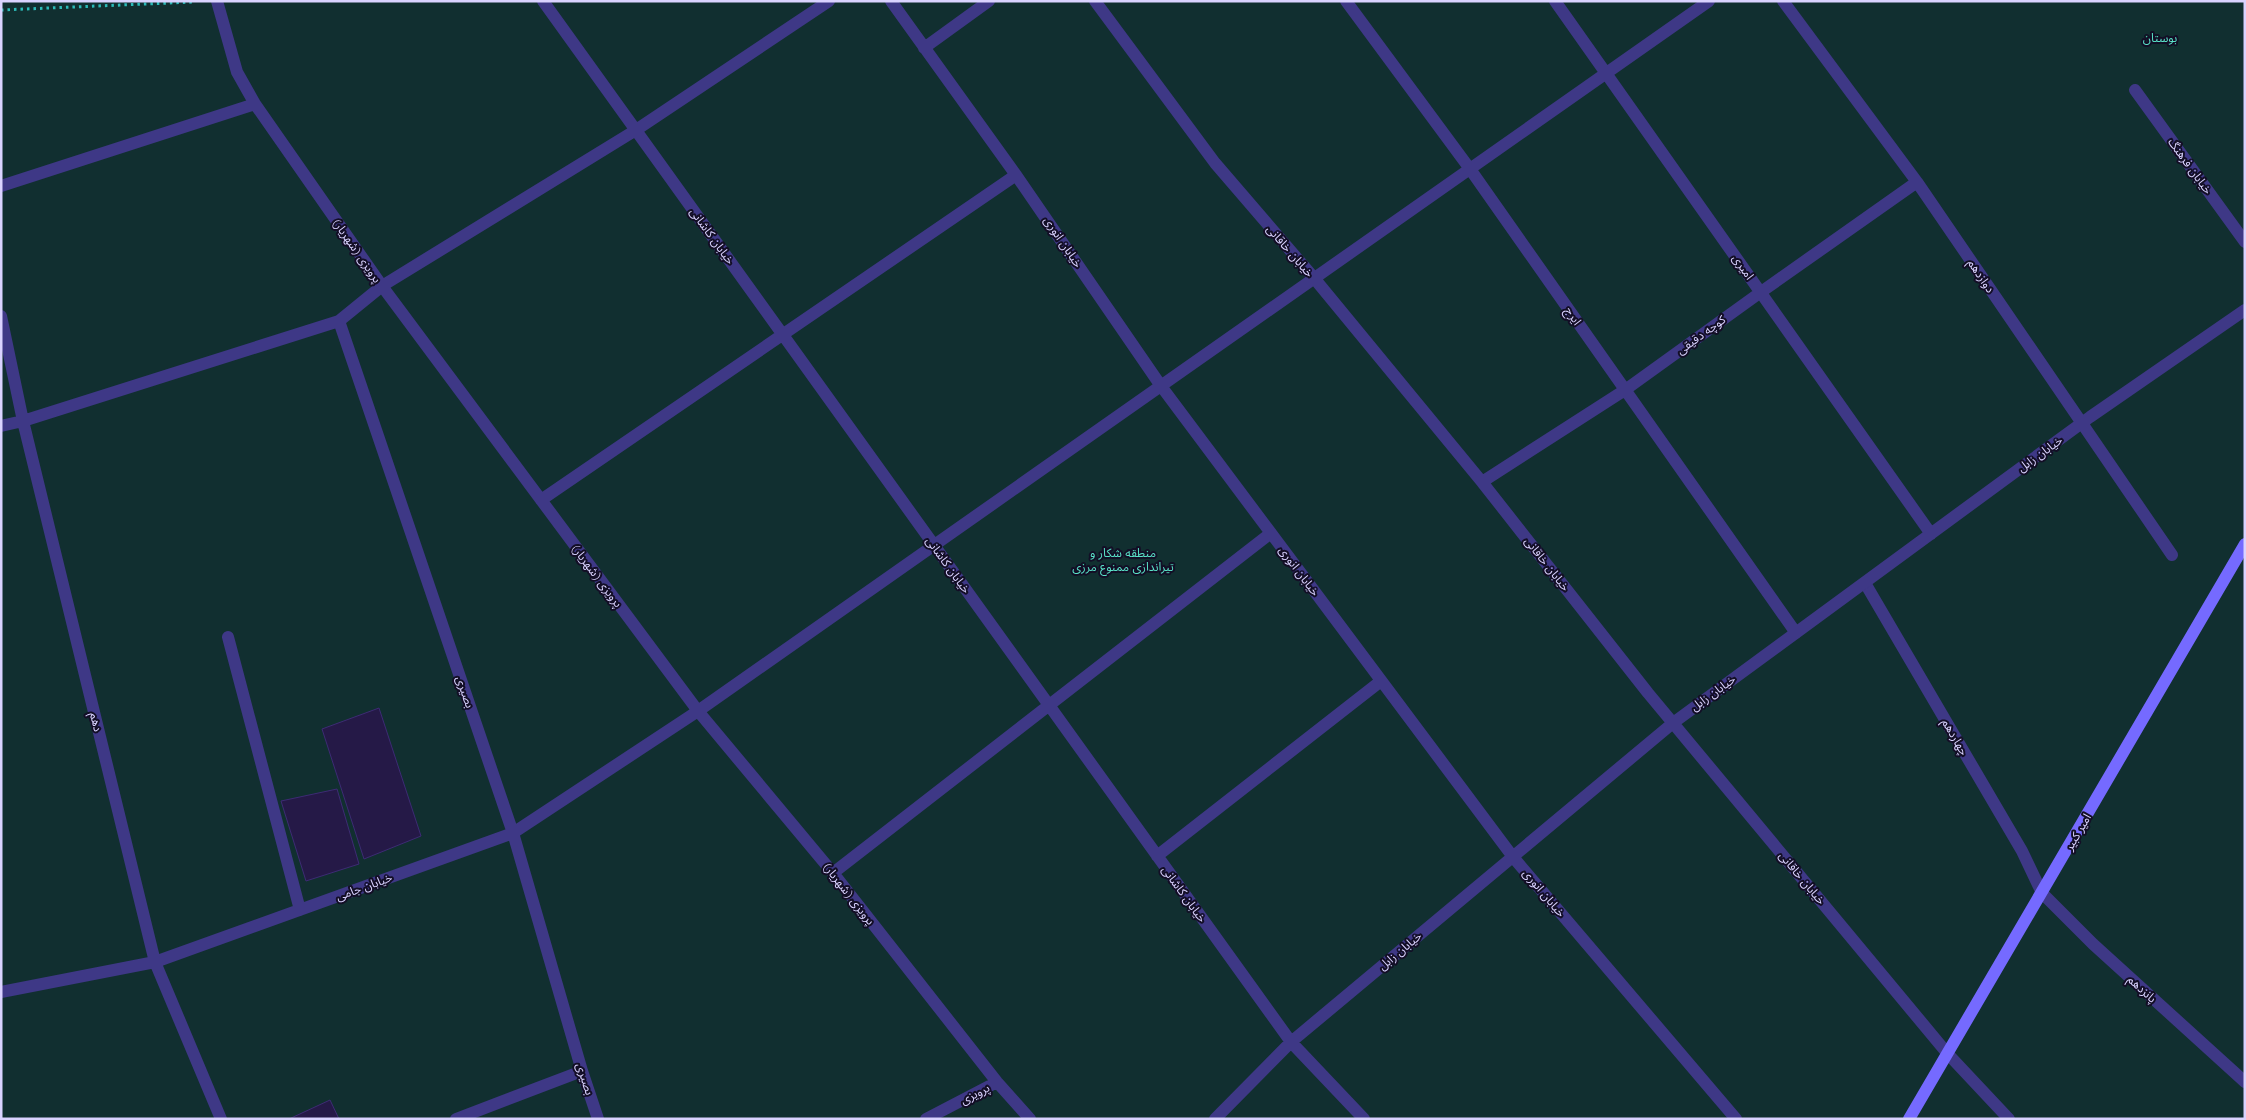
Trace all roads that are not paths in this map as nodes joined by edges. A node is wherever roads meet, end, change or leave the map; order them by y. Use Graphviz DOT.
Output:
graph roads {
  1 [pos="217,1"];
  2 [pos="543,1"];
  3 [pos="830,1"];
  4 [pos="891,1"];
  5 [pos="989,1"];
  6 [pos="1095,1"];
  7 [pos="1346,1"];
  8 [pos="1555,1"];
  9 [pos="1709,1"];
  10 [pos="1783,1"];
  11 [pos="924,48"];
  12 [pos="1607,73"];
  13 [pos="2135,90"];
  14 [pos="255,104"];
  15 [pos="636,130"];
  16 [pos="1470,170"];
  17 [pos="1016,175"];
  18 [pos="1917,182"];
  19 [pos="1,186"];
  20 [pos="2245,242"];
  21 [pos="1314,278"];
  22 [pos="382,286"];
  23 [pos="1760,292"];
  24 [pos="2245,310"];
  25 [pos="1,316"];
  26 [pos="339,321"];
  27 [pos="783,335"];
  28 [pos="1161,386"];
  29 [pos="1625,390"];
  30 [pos="23,422"];
  31 [pos="2081,424"];
  32 [pos="1,426"];
  33 [pos="1482,482"];
  34 [pos="541,500"];
  35 [pos="1271,533"];
  36 [pos="1931,534"];
  37 [pos="2245,544"];
  38 [pos="934,545"];
  39 [pos="2172,555"];
  40 [pos="1865,582"];
  41 [pos="1796,632"];
  42 [pos="228,637"];
  43 [pos="1381,680"];
  44 [pos="1049,705"];
  45 [pos="698,711"];
  46 [pos="1673,723"];
  47 [pos="513,833"];
  48 [pos="1158,856"];
  49 [pos="1513,857"];
  50 [pos="833,873"];
  51 [pos="2042,893"];
  52 [pos="300,910"];
  53 [pos="155,962"];
  54 [pos="1,992"];
  55 [pos="1291,1042"];
  56 [pos="1948,1053"];
  57 [pos="582,1070"];
  58 [pos="997,1082"];
  59 [pos="2245,1082"];
  60 [pos="221,1119"];
  61 [pos="456,1119"];
  62 [pos="598,1119"];
  63 [pos="926,1119"];
  64 [pos="1030,1119"];
  65 [pos="1214,1119"];
  66 [pos="1364,1119"];
  67 [pos="1736,1119"];
  68 [pos="1909,1119"];
  69 [pos="2009,1119"];
  1 -- 14 [label="street, پرویزی (شهریار)"];
  2 -- 15 [label="street, خیابان کاشانی"];
  3 -- 15 [label="street"];
  4 -- 11 [label="street, خیابان انوری"];
  5 -- 11 [label="street"];
  6 -- 21 [label="street, خیابان خاقانی"];
  7 -- 16 [label="street, ایرج"];
  8 -- 12 [label="street, امیری"];
  9 -- 12 [label="street, خیابان جامی"];
  10 -- 18 [label="street, دوازدهم"];
  11 -- 17 [label="street, خیابان انوری"];
  12 -- 16 [label="street, خیابان جامی"];
  12 -- 23 [label="street, امیری"];
  13 -- 20 [label="street, خیابان فرهنگ"];
  14 -- 19 [label="street"];
  14 -- 22 [label="street, پرویزی (شهریار)"];
  15 -- 22 [label="street"];
  15 -- 27 [label="street, خیابان کاشانی"];
  16 -- 21 [label="street, خیابان جامی"];
  16 -- 29 [label="street, ایرج"];
  17 -- 27 [label="street"];
  17 -- 28 [label="street, خیابان انوری"];
  18 -- 23 [label="street, کوچه دقیقی"];
  18 -- 31 [label="street, دوازدهم"];
  21 -- 28 [label="street, خیابان جامی"];
  21 -- 33 [label="street, خیابان خاقانی"];
  22 -- 26 [label="street"];
  22 -- 34 [label="street, پرویزی (شهریار)"];
  23 -- 29 [label="street, کوچه دقیقی"];
  23 -- 36 [label="street, امیری"];
  24 -- 31 [label="street, خیابان زابل"];
  25 -- 30 [label="street, دهم"];
  26 -- 30 [label="street"];
  26 -- 47 [label="street, بصیری"];
  27 -- 34 [label="street"];
  27 -- 38 [label="street, خیابان کاشانی"];
  28 -- 35 [label="street, خیابان انوری"];
  28 -- 38 [label="street, خیابان جامی"];
  29 -- 33 [label="street, کوچه دقیقی"];
  29 -- 41 [label="street, ایرج"];
  30 -- 32 [label="street"];
  30 -- 53 [label="street, دهم"];
  31 -- 36 [label="street, خیابان زابل"];
  31 -- 39 [label="street, دوازدهم"];
  33 -- 46 [label="street, خیابان خاقانی"];
  34 -- 45 [label="street, پرویزی (شهریار)"];
  35 -- 43 [label="street, خیابان انوری"];
  35 -- 44 [label="street"];
  36 -- 40 [label="street, خیابان زابل"];
  37 -- 51 [label="street, امیر کبیر"];
  38 -- 44 [label="street, خیابان کاشانی"];
  38 -- 45 [label="street, خیابان جامی"];
  40 -- 41 [label="street, خیابان زابل"];
  40 -- 51 [label="street, چهاردهم"];
  41 -- 46 [label="street, خیابان زابل"];
  42 -- 52 [label="street"];
  43 -- 48 [label="street"];
  43 -- 49 [label="street, خیابان انوری"];
  44 -- 48 [label="street, خیابان کاشانی"];
  44 -- 50 [label="street"];
  45 -- 47 [label="street, خیابان جامی"];
  45 -- 50 [label="street, پرویزی (شهریار)"];
  46 -- 49 [label="street, خیابان زابل"];
  46 -- 56 [label="street, خیابان خاقانی"];
  47 -- 52 [label="street, خیابان جامی"];
  47 -- 57 [label="street, بصیری"];
  48 -- 55 [label="street, خیابان کاشانی"];
  49 -- 55 [label="street, خیابان زابل"];
  49 -- 67 [label="street, خیابان انوری"];
  50 -- 58 [label="street, پرویزی (شهریار)"];
  51 -- 56 [label="street, امیر کبیر"];
  51 -- 59 [label="street, پانزدهم"];
  52 -- 53 [label="street, خیابان جامی"];
  53 -- 54 [label="street, خیابان جامی"];
  53 -- 60 [label="street, دهم"];
  55 -- 65 [label="street, خیابان زابل"];
  55 -- 66 [label="street, خیابان کاشانی"];
  56 -- 68 [label="street, امیر کبیر"];
  56 -- 69 [label="street, خیابان خاقانی"];
  57 -- 61 [label="street"];
  57 -- 62 [label="street, بصیری"];
  58 -- 63 [label="street, پرویزی"];
  58 -- 64 [label="street, پرویزی (شهریار)"];
}
